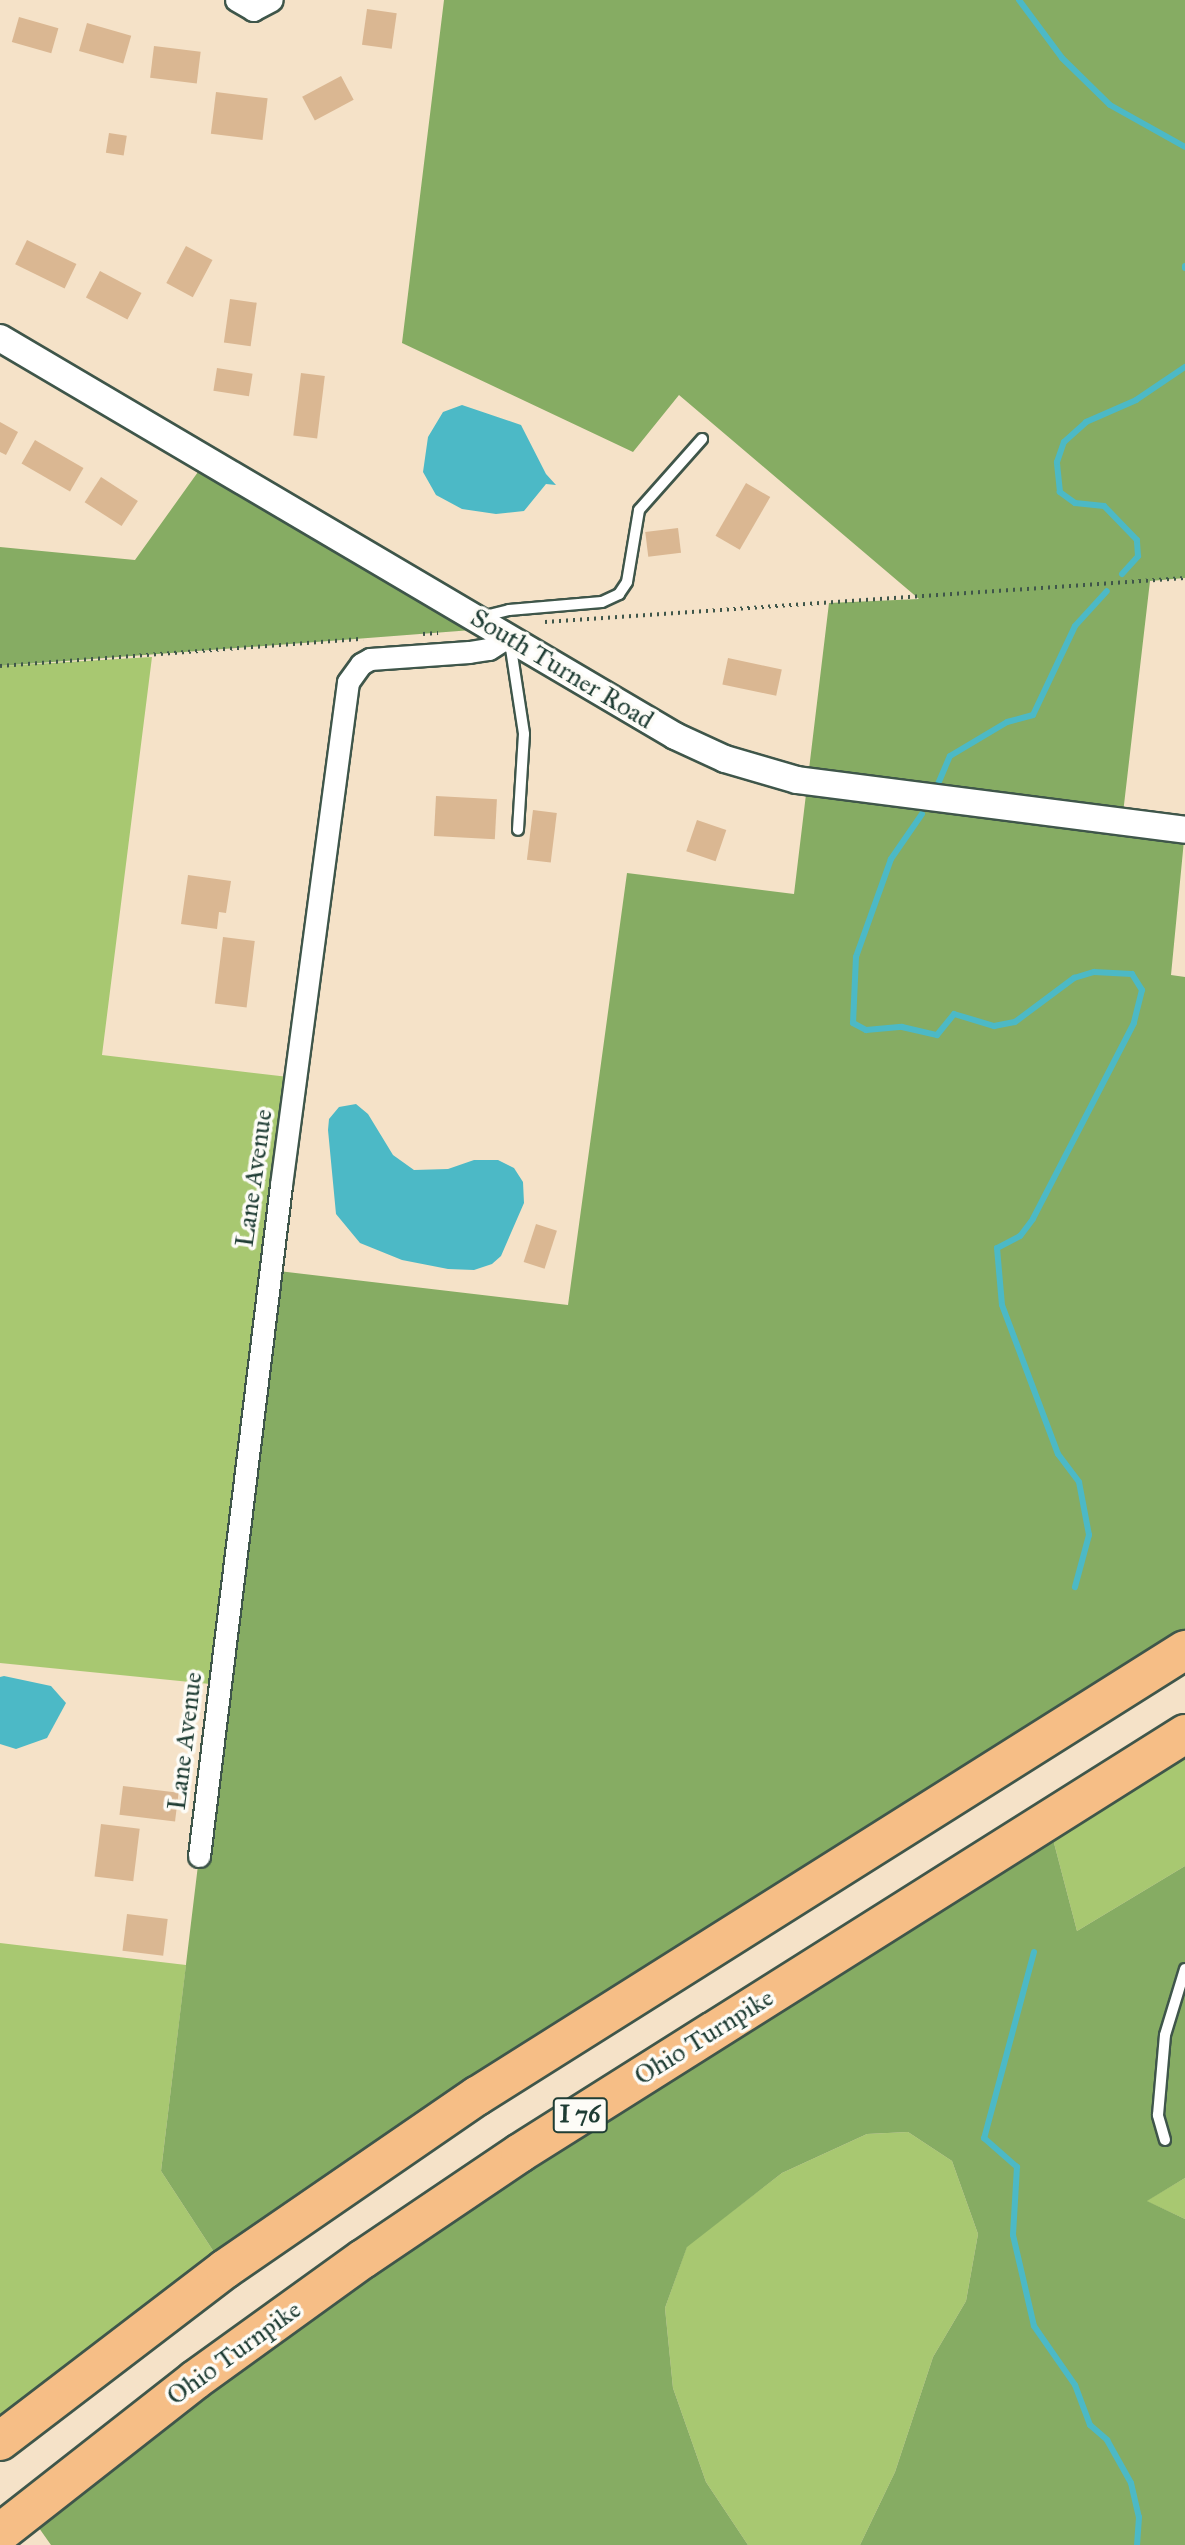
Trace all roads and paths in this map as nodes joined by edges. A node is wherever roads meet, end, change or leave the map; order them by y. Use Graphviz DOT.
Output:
graph roads {
  1 [pos="236,0"];
  2 [pos="272,0"];
  3 [pos="0,338"];
  4 [pos="702,439"];
  5 [pos="1185,578"];
  6 [pos="478,618"];
  7 [pos="538,630"];
  8 [pos="435,633"];
  9 [pos="411,635"];
  10 [pos="509,636"];
  11 [pos="370,639"];
  12 [pos="0,666"];
  13 [pos="1185,830"];
  14 [pos="518,831"];
  15 [pos="1185,1650"];
  16 [pos="1185,1734"];
  17 [pos="199,1856"];
  18 [pos="1185,1969"];
  19 [pos="1165,2140"];
  20 [pos="0,2441"];
  21 [pos="0,2533"];
  1 -- 2 [label="street"];
  3 -- 6 [label="street, South Turner Road"];
  4 -- 6 [label="lane"];
  5 -- 7 [label="path"];
  6 -- 10 [label="street, South Turner Road"];
  8 -- 9 [label="path"];
  10 -- 13 [label="street, South Turner Road"];
  10 -- 14 [label="lane"];
  10 -- 17 [label="street, Lane Avenue"];
  11 -- 12 [label="path"];
  15 -- 20 [label="highway, I 76"];
  16 -- 21 [label="highway, Ohio Turnpike / I 76"];
  18 -- 19 [label="lane"];
}
